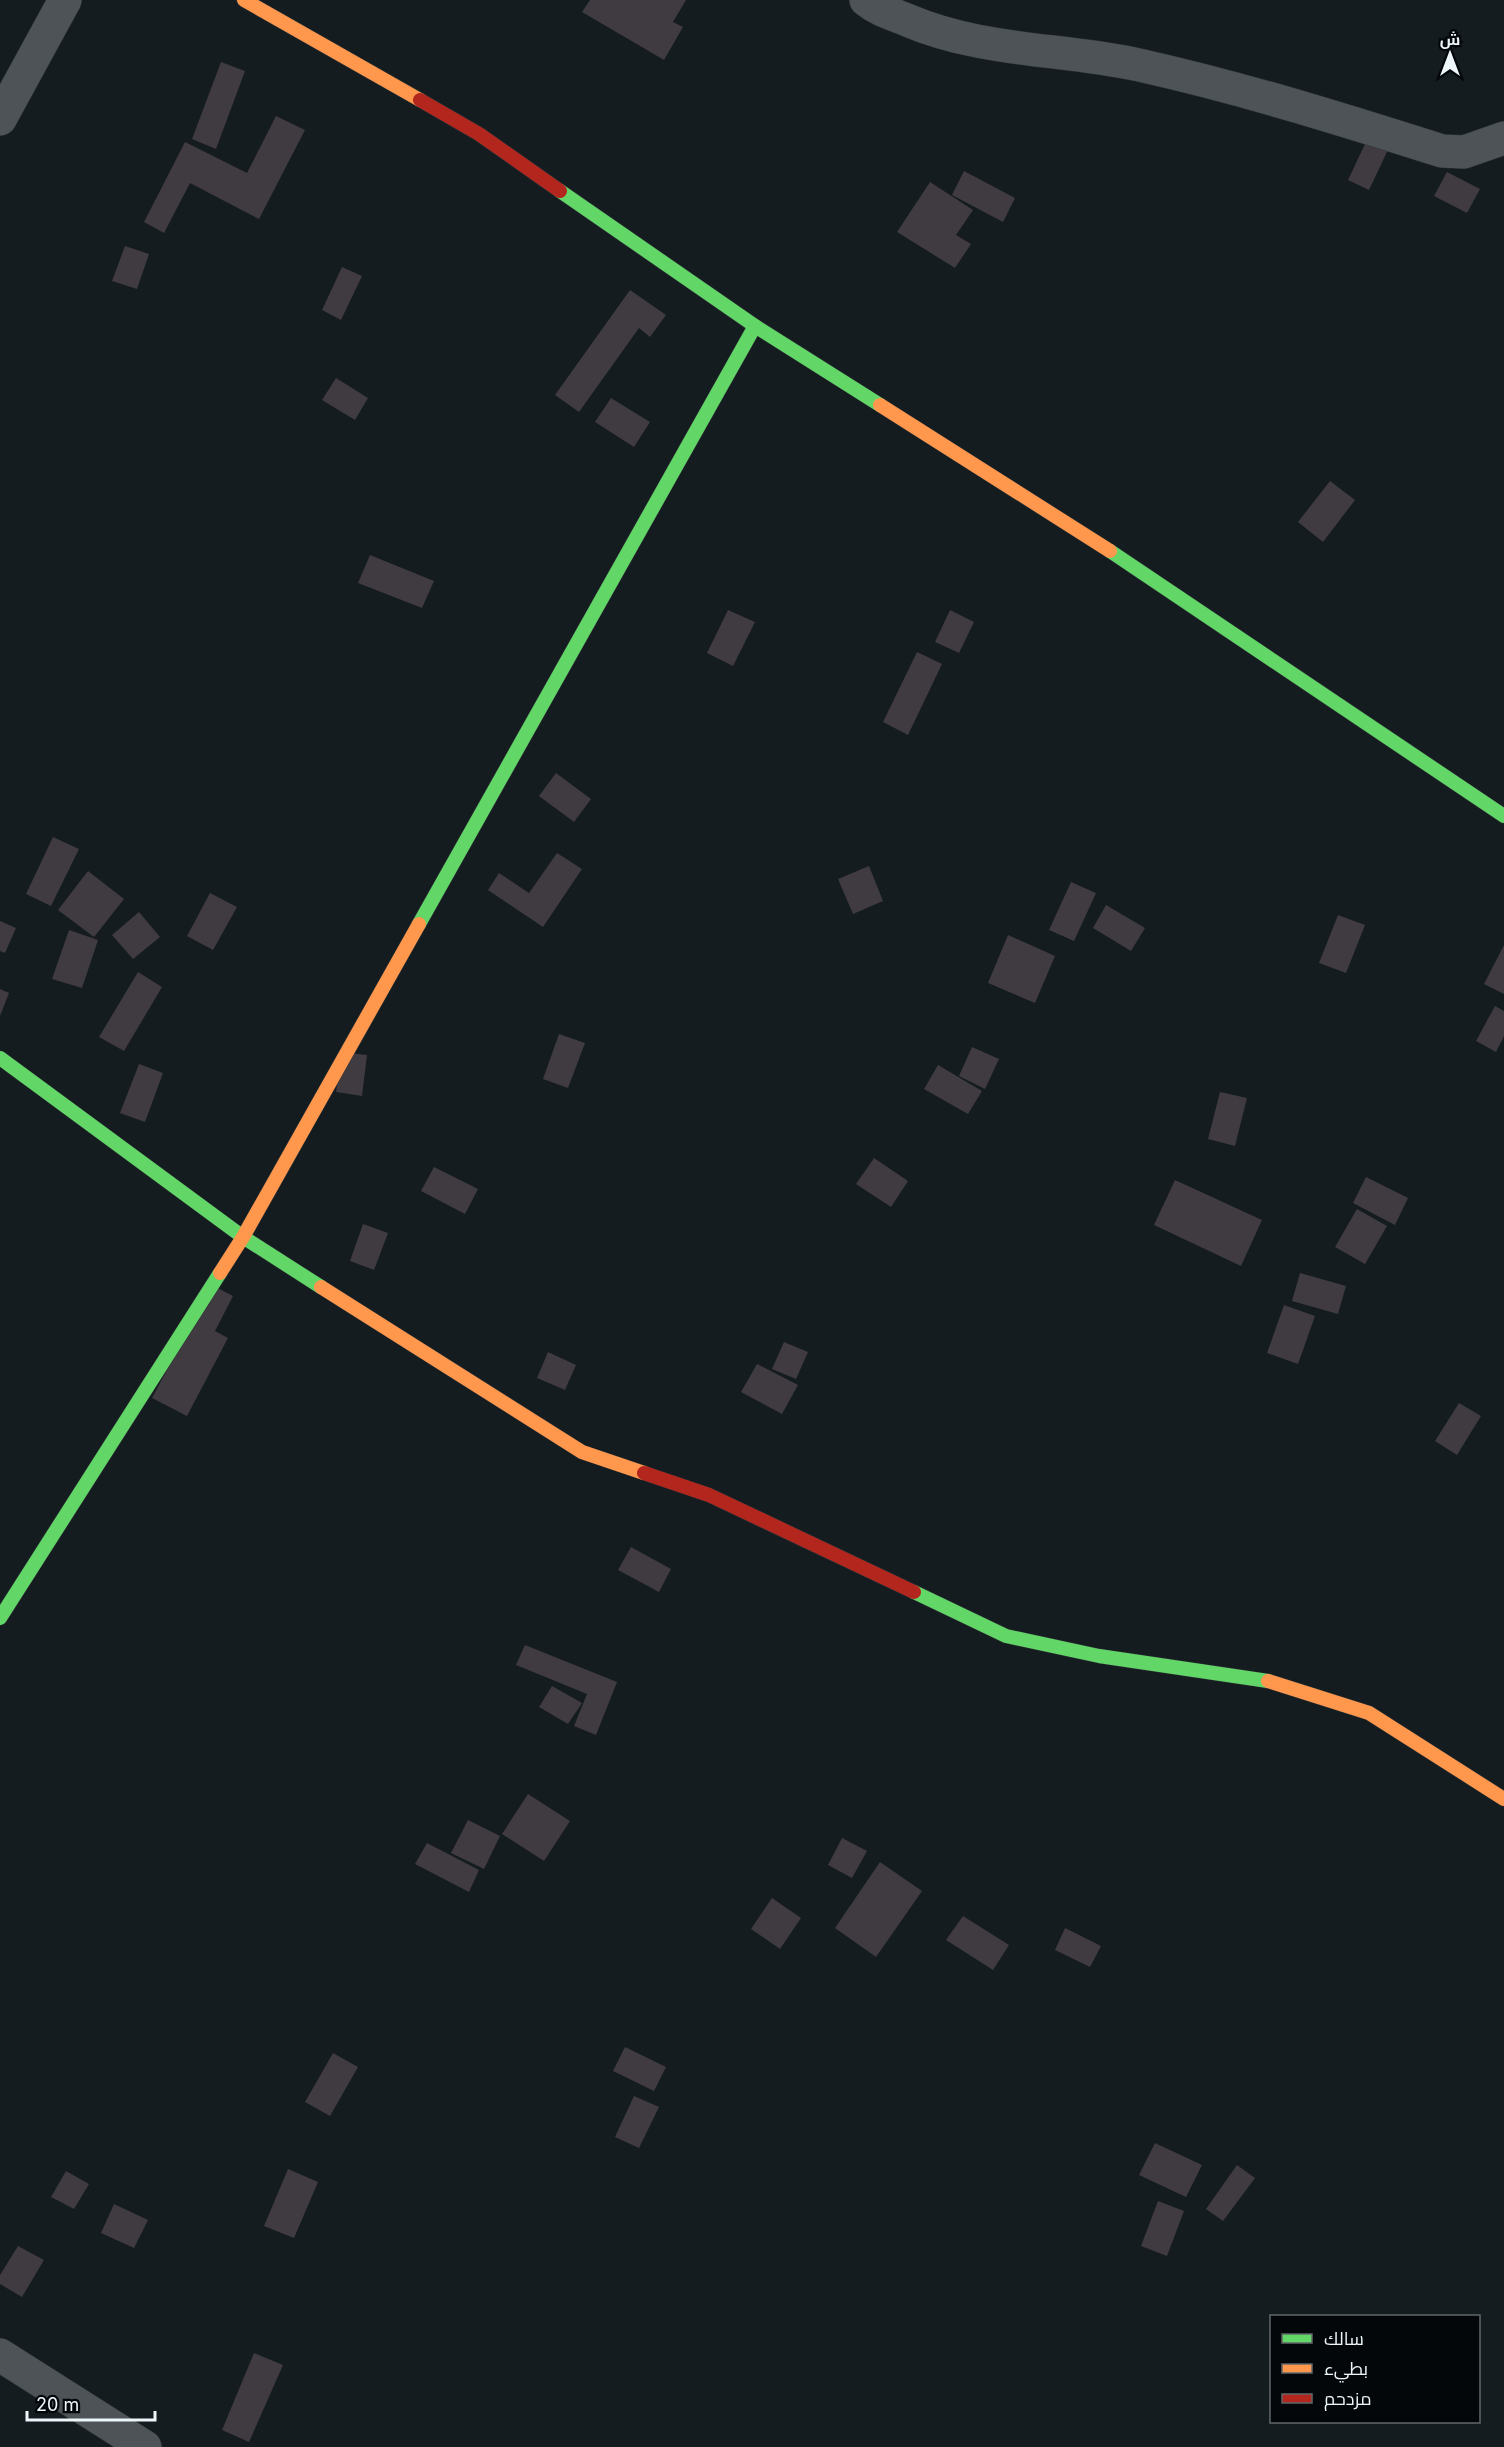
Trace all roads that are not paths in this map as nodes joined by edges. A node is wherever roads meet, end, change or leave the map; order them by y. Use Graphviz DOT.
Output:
graph roads {
  1 [pos="64,0"];
  2 [pos="244,0"];
  3 [pos="866,0"];
  4 [pos="0,119"];
  5 [pos="1504,138"];
  6 [pos="755,326"];
  7 [pos="1504,816"];
  8 [pos="0,1058"];
  9 [pos="243,1238"];
  10 [pos="0,1618"];
  11 [pos="1504,1799"];
  12 [pos="0,2355"];
  13 [pos="145,2447"];
  1 -- 4 [label="street"];
  2 -- 6 [label="street"];
  3 -- 5 [label="street"];
  6 -- 7 [label="street"];
  6 -- 9 [label="street"];
  8 -- 9 [label="street"];
  9 -- 10 [label="street"];
  9 -- 11 [label="street"];
  12 -- 13 [label="street"];
}
